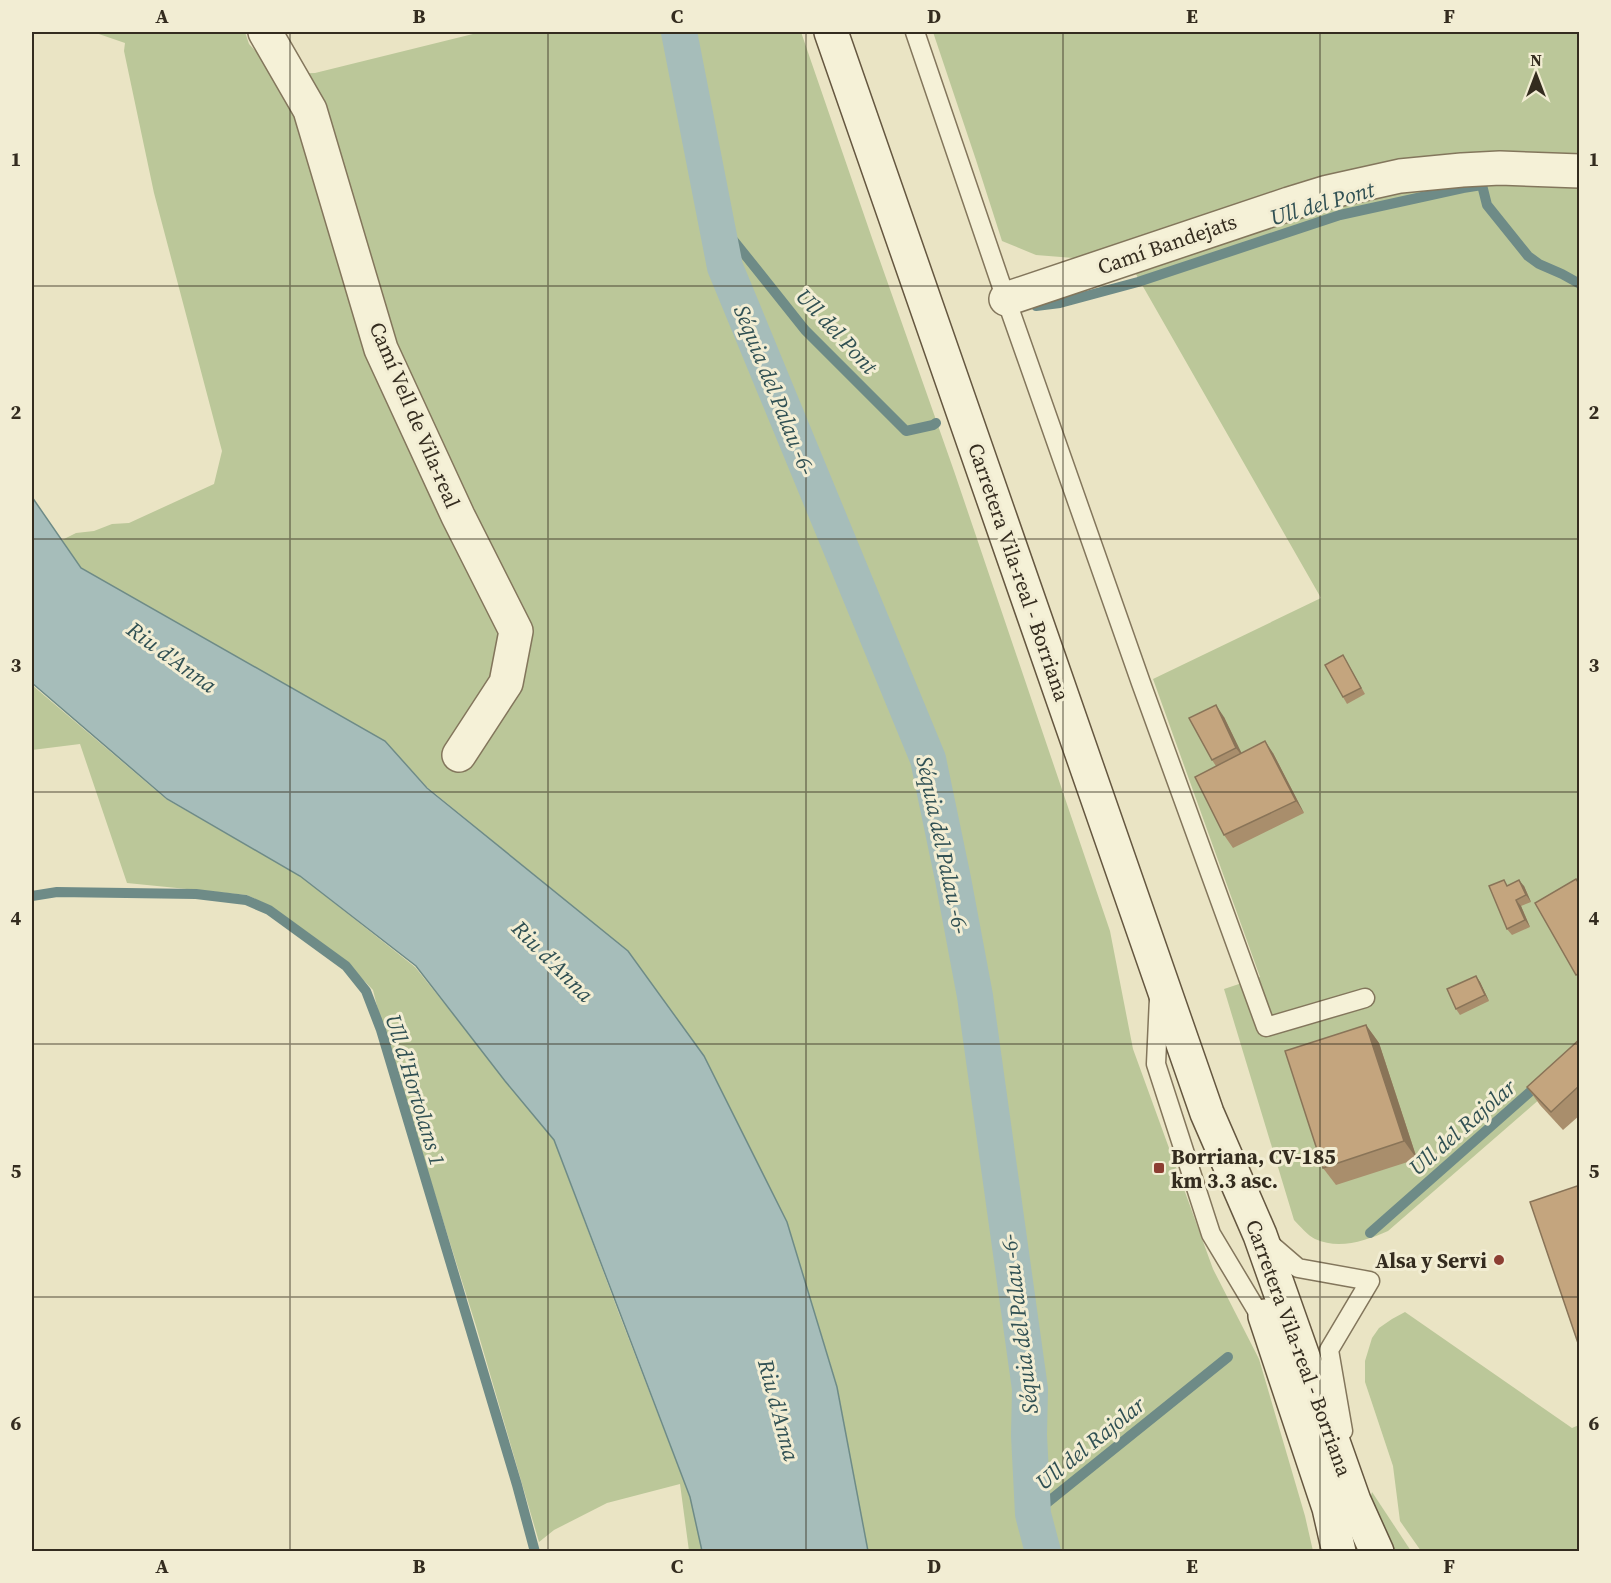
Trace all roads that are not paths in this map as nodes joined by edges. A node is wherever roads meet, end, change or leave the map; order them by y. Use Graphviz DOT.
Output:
graph roads {
  1 [pos="266,32"];
  2 [pos="831,32"];
  3 [pos="915,32"];
  4 [pos="1580,171"];
  5 [pos="1006,299"];
  6 [pos="459,755"];
  7 [pos="1160,978"];
  8 [pos="1365,998"];
  9 [pos="1207,1113"];
  10 [pos="1260,1235"];
  11 [pos="1270,1332"];
  12 [pos="1354,1501"];
  13 [pos="1339,1551"];
  14 [pos="1377,1551"];
  1 -- 6 [label="main road, Camí Vell de Vila-real"];
  2 -- 7 [label="main road, Carretera Vila-real - Borriana"];
  3 -- 5 [label="lane"];
  4 -- 5 [label="main road, Camí Bandejats"];
  5 -- 8 [label="lane"];
  7 -- 9 [label="main road, Carretera Vila-real - Borriana"];
  7 -- 11 [label="lane"];
  9 -- 10 [label="main road, Carretera Vila-real - Borriana"];
  9 -- 11 [label="main road, Carretera Vila-real - Borriana"];
  10 -- 12 [label="main road, Carretera Vila-real - Borriana"];
  10 -- 12 [label="lane"];
  11 -- 13 [label="main road, Carretera Vila-real - Borriana"];
  12 -- 14 [label="main road, Carretera Vila-real - Borriana"];
}
